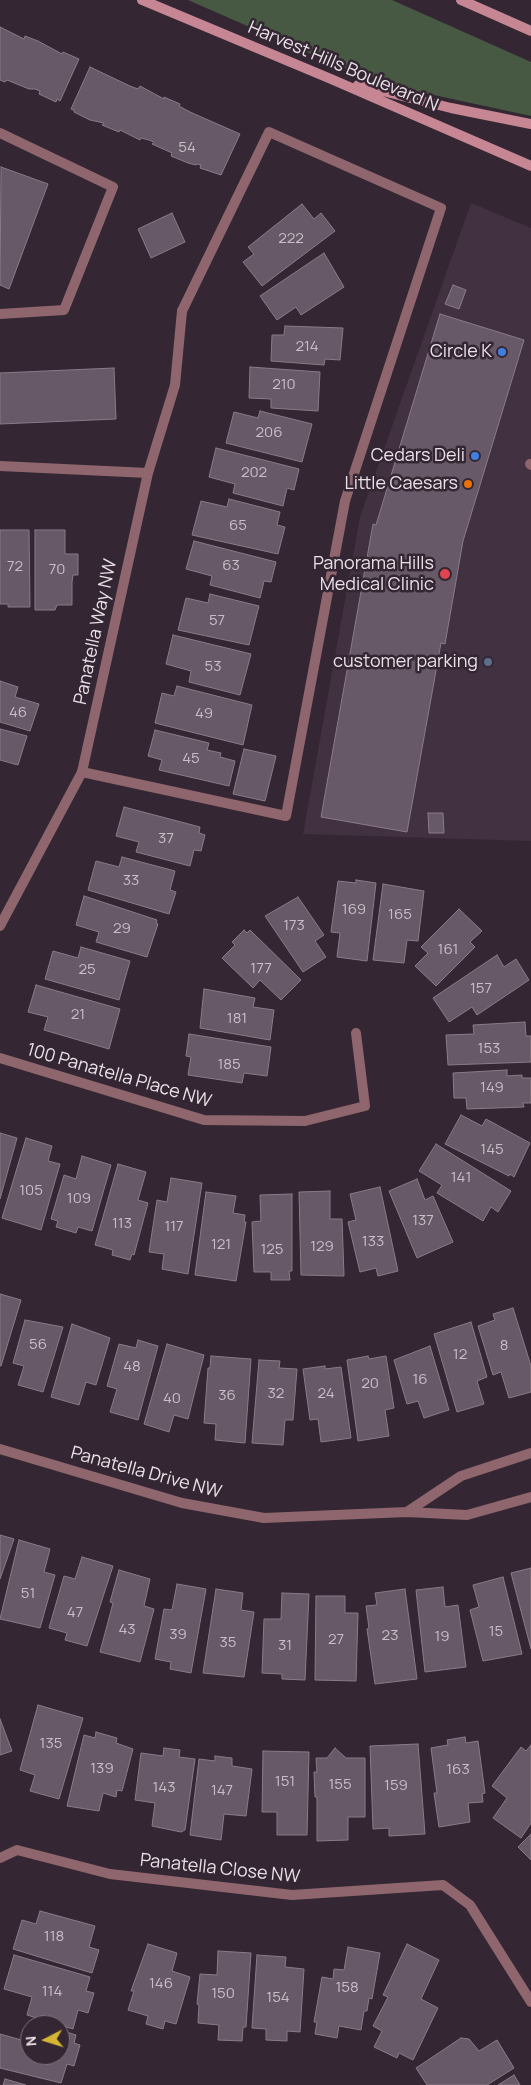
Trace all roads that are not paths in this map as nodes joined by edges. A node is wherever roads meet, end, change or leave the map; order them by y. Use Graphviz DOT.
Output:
graph roads {
  1 [pos="142,0"];
  2 [pos="461,0"];
  3 [pos="531,31"];
  4 [pos="331,79"];
  5 [pos="531,124"];
  6 [pos="0,133"];
  7 [pos="531,166"];
  8 [pos="0,314"];
  9 [pos="0,466"];
  10 [pos="148,473"];
  11 [pos="82,772"];
  12 [pos="0,926"];
  13 [pos="356,1033"];
  14 [pos="0,1058"];
  15 [pos="0,1449"];
  16 [pos="531,1453"];
  17 [pos="531,1497"];
  18 [pos="406,1512"];
  19 [pos="0,1858"];
  20 [pos="531,2002"];
  1 -- 4 [label="main road, Harvest Hills Boulevard N"];
  2 -- 3 [label="main road"];
  4 -- 5 [label="main road"];
  4 -- 7 [label="main road, Harvest Hills Boulevard N"];
  6 -- 8 [label="street"];
  9 -- 10 [label="street"];
  10 -- 11 [label="street, Panatella Way NW"];
  10 -- 11 [label="street, Panatella Way NW"];
  11 -- 12 [label="street, Panatella Way NW"];
  13 -- 14 [label="street, 100 Panatella Place NW"];
  15 -- 18 [label="street, Panatella Drive NW"];
  16 -- 18 [label="street"];
  17 -- 18 [label="street, Panatella Drive NW"];
  19 -- 20 [label="street, Panatella Close NW"];
}
